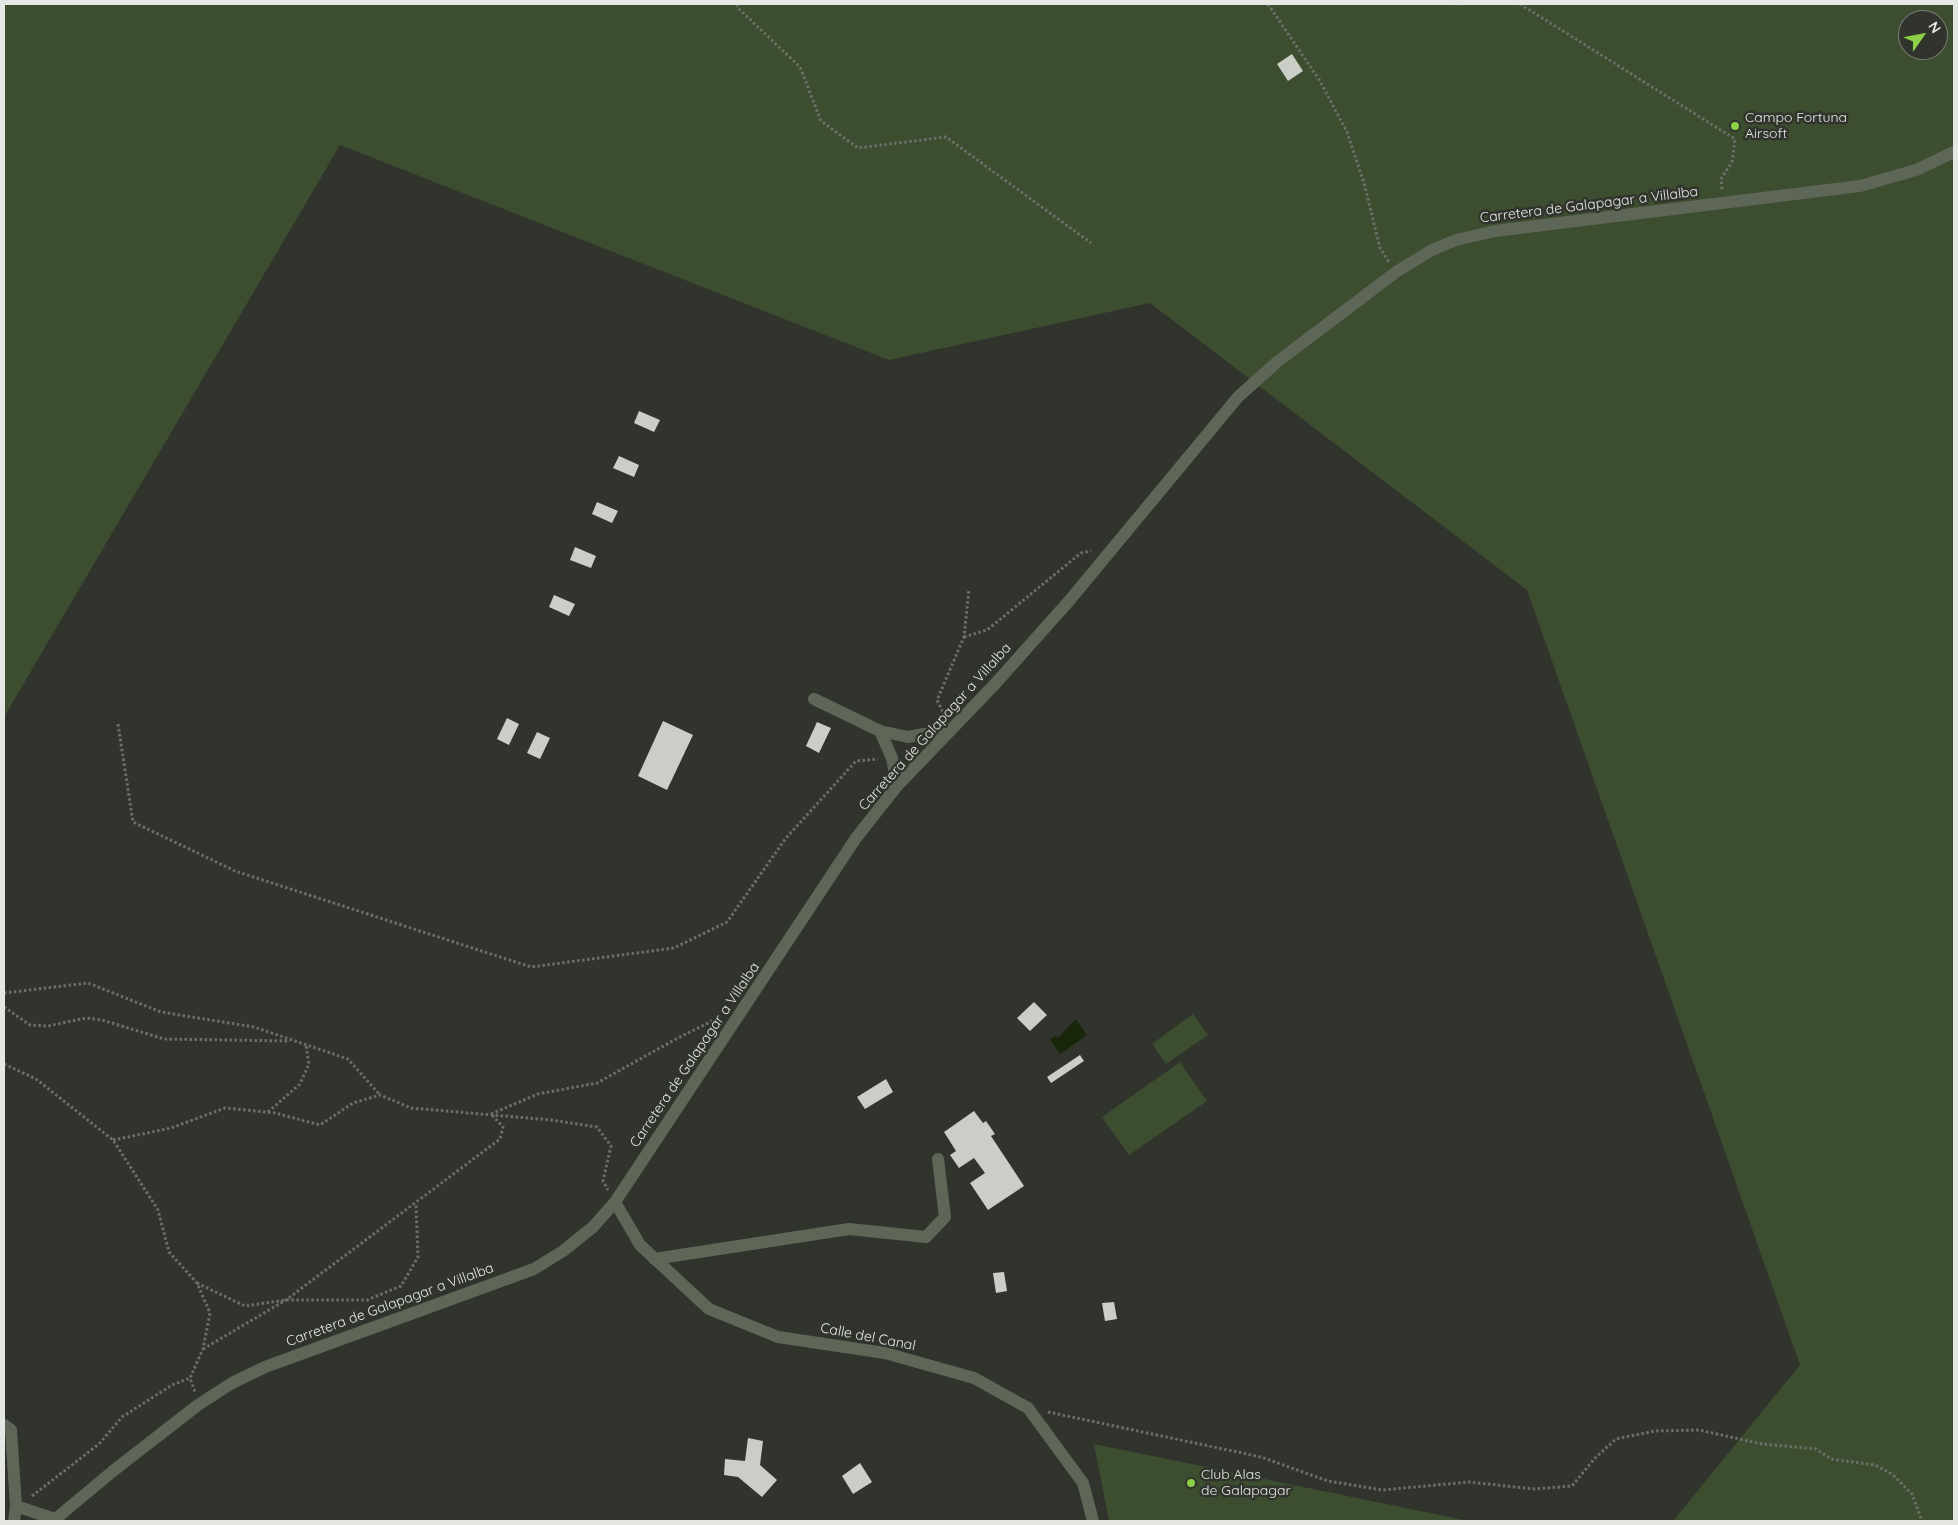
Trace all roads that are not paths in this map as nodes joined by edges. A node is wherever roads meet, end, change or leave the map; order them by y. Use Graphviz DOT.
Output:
graph roads {
  1 [pos="1954,152"];
  2 [pos="814,699"];
  3 [pos="952,730"];
  4 [pos="880,731"];
  5 [pos="897,786"];
  6 [pos="938,1159"];
  7 [pos="615,1202"];
  8 [pos="654,1259"];
  9 [pos="4,1425"];
  10 [pos="16,1506"];
  11 [pos="54,1520"];
  12 [pos="14,1521"];
  13 [pos="1093,1521"];
  1 -- 3 [label="street, Carretera de Galapagar a Villalba"];
  2 -- 4 [label="street"];
  3 -- 4 [label="street"];
  3 -- 5 [label="street, Carretera de Galapagar a Villalba"];
  4 -- 5 [label="street"];
  5 -- 7 [label="street, Carretera de Galapagar a Villalba"];
  6 -- 8 [label="street"];
  7 -- 8 [label="street, Calle del Canal"];
  7 -- 11 [label="street, Carretera de Galapagar a Villalba"];
  8 -- 13 [label="street, Calle del Canal"];
  9 -- 10 [label="street"];
  10 -- 11 [label="street"];
  10 -- 12 [label="street"];
}
